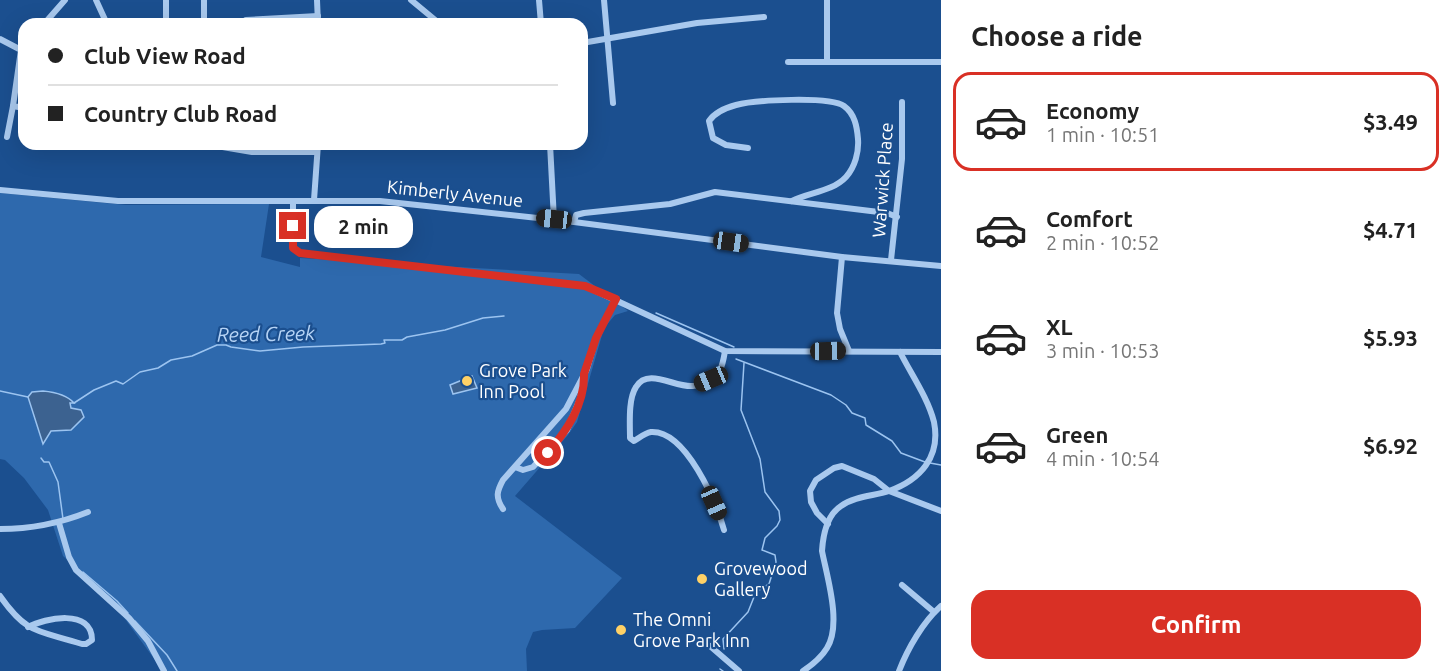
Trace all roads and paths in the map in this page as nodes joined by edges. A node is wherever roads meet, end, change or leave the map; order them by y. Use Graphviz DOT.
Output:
graph roads {
  1 [pos="65,0"];
  2 [pos="96,0"];
  3 [pos="166,0"];
  4 [pos="204,0"];
  5 [pos="317,0"];
  6 [pos="411,0"];
  7 [pos="539,0"];
  8 [pos="604,0"];
  9 [pos="827,0"];
  10 [pos="318,16"];
  11 [pos="764,17"];
  12 [pos="49,18"];
  13 [pos="104,18"];
  14 [pos="166,18"];
  15 [pos="204,18"];
  16 [pos="282,18"];
  17 [pos="433,18"];
  18 [pos="540,18"];
  19 [pos="0,39"];
  20 [pos="607,40"];
  21 [pos="588,42"];
  22 [pos="18,46"];
  23 [pos="826,61"];
  24 [pos="788,62"];
  25 [pos="941,62"];
  26 [pos="18,77"];
  27 [pos="902,102"];
  28 [pos="613,103"];
  29 [pos="13,106"];
  30 [pos="18,107"];
  31 [pos="7,137"];
  32 [pos="748,148"];
  33 [pos="238,150"];
  34 [pos="550,150"];
  35 [pos="317,152"];
  36 [pos="0,190"];
  37 [pos="314,200"];
  38 [pos="293,201"];
  39 [pos="792,201"];
  40 [pos="897,217"];
  41 [pos="554,219"];
  42 [pos="574,222"];
  43 [pos="842,257"];
  44 [pos="891,260"];
  45 [pos="941,266"];
  46 [pos="616,299"];
  47 [pos="725,351"];
  48 [pos="849,351"];
  49 [pos="900,352"];
  50 [pos="941,352"];
  51 [pos="584,374"];
  52 [pos="938,423"];
  53 [pos="515,467"];
  54 [pos="889,491"];
  55 [pos="503,509"];
  56 [pos="941,511"];
  57 [pos="88,513"];
  58 [pos="59,523"];
  59 [pos="828,524"];
  60 [pos="0,529"];
  61 [pos="724,530"];
  62 [pos="902,585"];
  63 [pos="1,600"];
  64 [pos="941,606"];
  65 [pos="934,612"];
  66 [pos="28,627"];
  67 [pos="710,646"];
  68 [pos="164,671"];
  69 [pos="739,671"];
  70 [pos="803,671"];
  71 [pos="899,671"];
  1 -- 12 [label="street"];
  2 -- 13 [label="street"];
  3 -- 14 [label="street"];
  4 -- 15 [label="street"];
  5 -- 10 [label="street"];
  6 -- 17 [label="street"];
  7 -- 18 [label="street"];
  8 -- 20 [label="street"];
  9 -- 23 [label="street"];
  10 -- 16 [label="street"];
  11 -- 20 [label="street"];
  19 -- 22 [label="street"];
  20 -- 21 [label="street"];
  20 -- 28 [label="street"];
  23 -- 24 [label="street"];
  23 -- 25 [label="street"];
  26 -- 29 [label="street"];
  27 -- 40 [label="street, Warwick Place"];
  29 -- 30 [label="street"];
  29 -- 31 [label="street"];
  32 -- 39 [label="street"];
  33 -- 35 [label="street"];
  34 -- 41 [label="street"];
  35 -- 37 [label="street"];
  36 -- 38 [label="street, Kimberly Avenue"];
  37 -- 38 [label="street, Kimberly Avenue"];
  37 -- 41 [label="street, Kimberly Avenue"];
  38 -- 46 [label="street"];
  39 -- 40 [label="street"];
  39 -- 42 [label="street"];
  40 -- 44 [label="street, Warwick Place"];
  41 -- 42 [label="street, Kimberly Avenue"];
  42 -- 43 [label="street, Kimberly Avenue"];
  43 -- 44 [label="street, Kimberly Avenue"];
  43 -- 48 [label="street"];
  44 -- 45 [label="street, Kimberly Avenue"];
  46 -- 47 [label="street"];
  46 -- 51 [label="street"];
  47 -- 48 [label="street"];
  47 -- 61 [label="street"];
  48 -- 49 [label="street"];
  49 -- 50 [label="street"];
  49 -- 52 [label="street"];
  51 -- 53 [label="street"];
  51 -- 53 [label="street"];
  52 -- 54 [label="street"];
  53 -- 55 [label="street"];
  54 -- 56 [label="street"];
  54 -- 59 [label="street"];
  54 -- 59 [label="street"];
  57 -- 58 [label="street"];
  58 -- 60 [label="street"];
  58 -- 68 [label="street"];
  59 -- 70 [label="street"];
  62 -- 65 [label="street"];
  63 -- 66 [label="street"];
  64 -- 65 [label="street"];
  65 -- 71 [label="street"];
  66 -- 66 [label="street"];
  67 -- 69 [label="street"];
}
